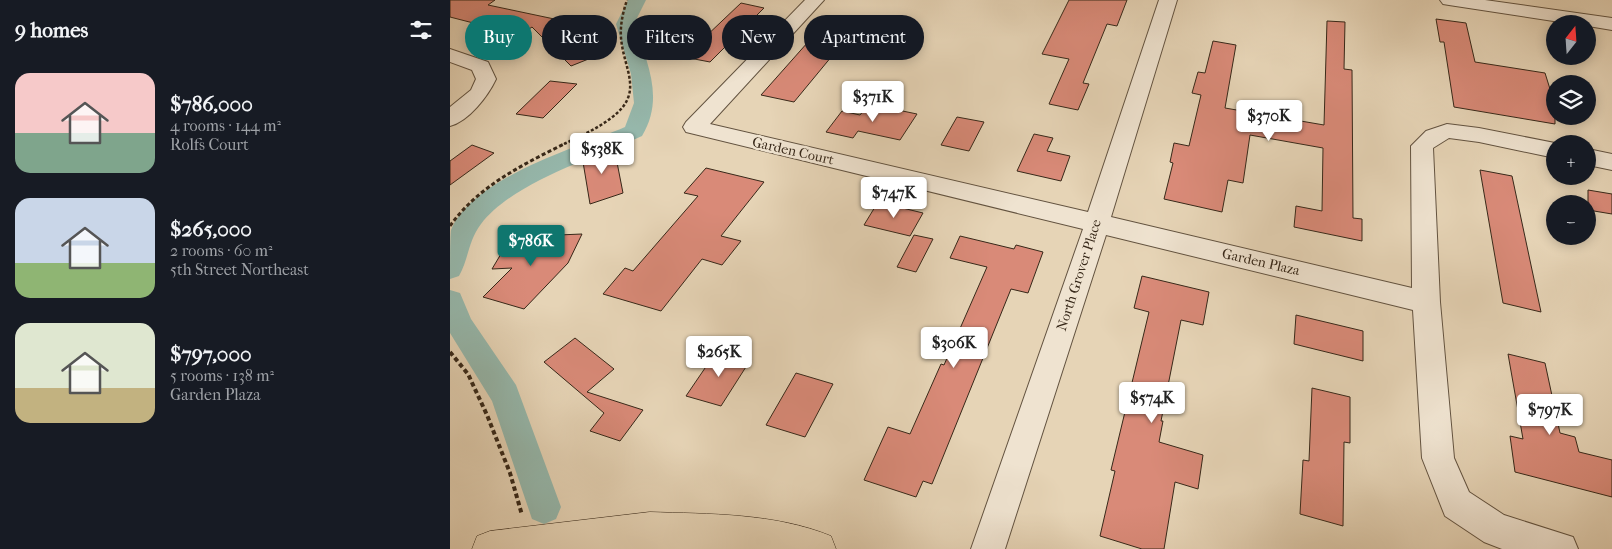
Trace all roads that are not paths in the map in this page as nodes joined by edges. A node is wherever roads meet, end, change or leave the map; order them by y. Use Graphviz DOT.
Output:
graph roads {
  1 [pos="815,0"];
  2 [pos="1168,0"];
  3 [pos="1449,0"];
  4 [pos="1612,24"];
  5 [pos="450,55"];
  6 [pos="450,119"];
  7 [pos="1546,148"];
  8 [pos="1596,159"];
  9 [pos="1612,162"];
  10 [pos="1097,223"];
  11 [pos="1426,302"];
  12 [pos="490,549"];
  13 [pos="818,549"];
  14 [pos="988,549"];
  15 [pos="1561,549"];
  1 -- 10 [label="street, Garden Court"];
  2 -- 10 [label="street, North Grover Place"];
  3 -- 4 [label="street"];
  5 -- 6 [label="street"];
  7 -- 11 [label="street"];
  8 -- 9 [label="street"];
  10 -- 11 [label="street, Garden Plaza"];
  10 -- 14 [label="street, North Grover Place"];
  11 -- 15 [label="street"];
  12 -- 13 [label="main road"];
}
